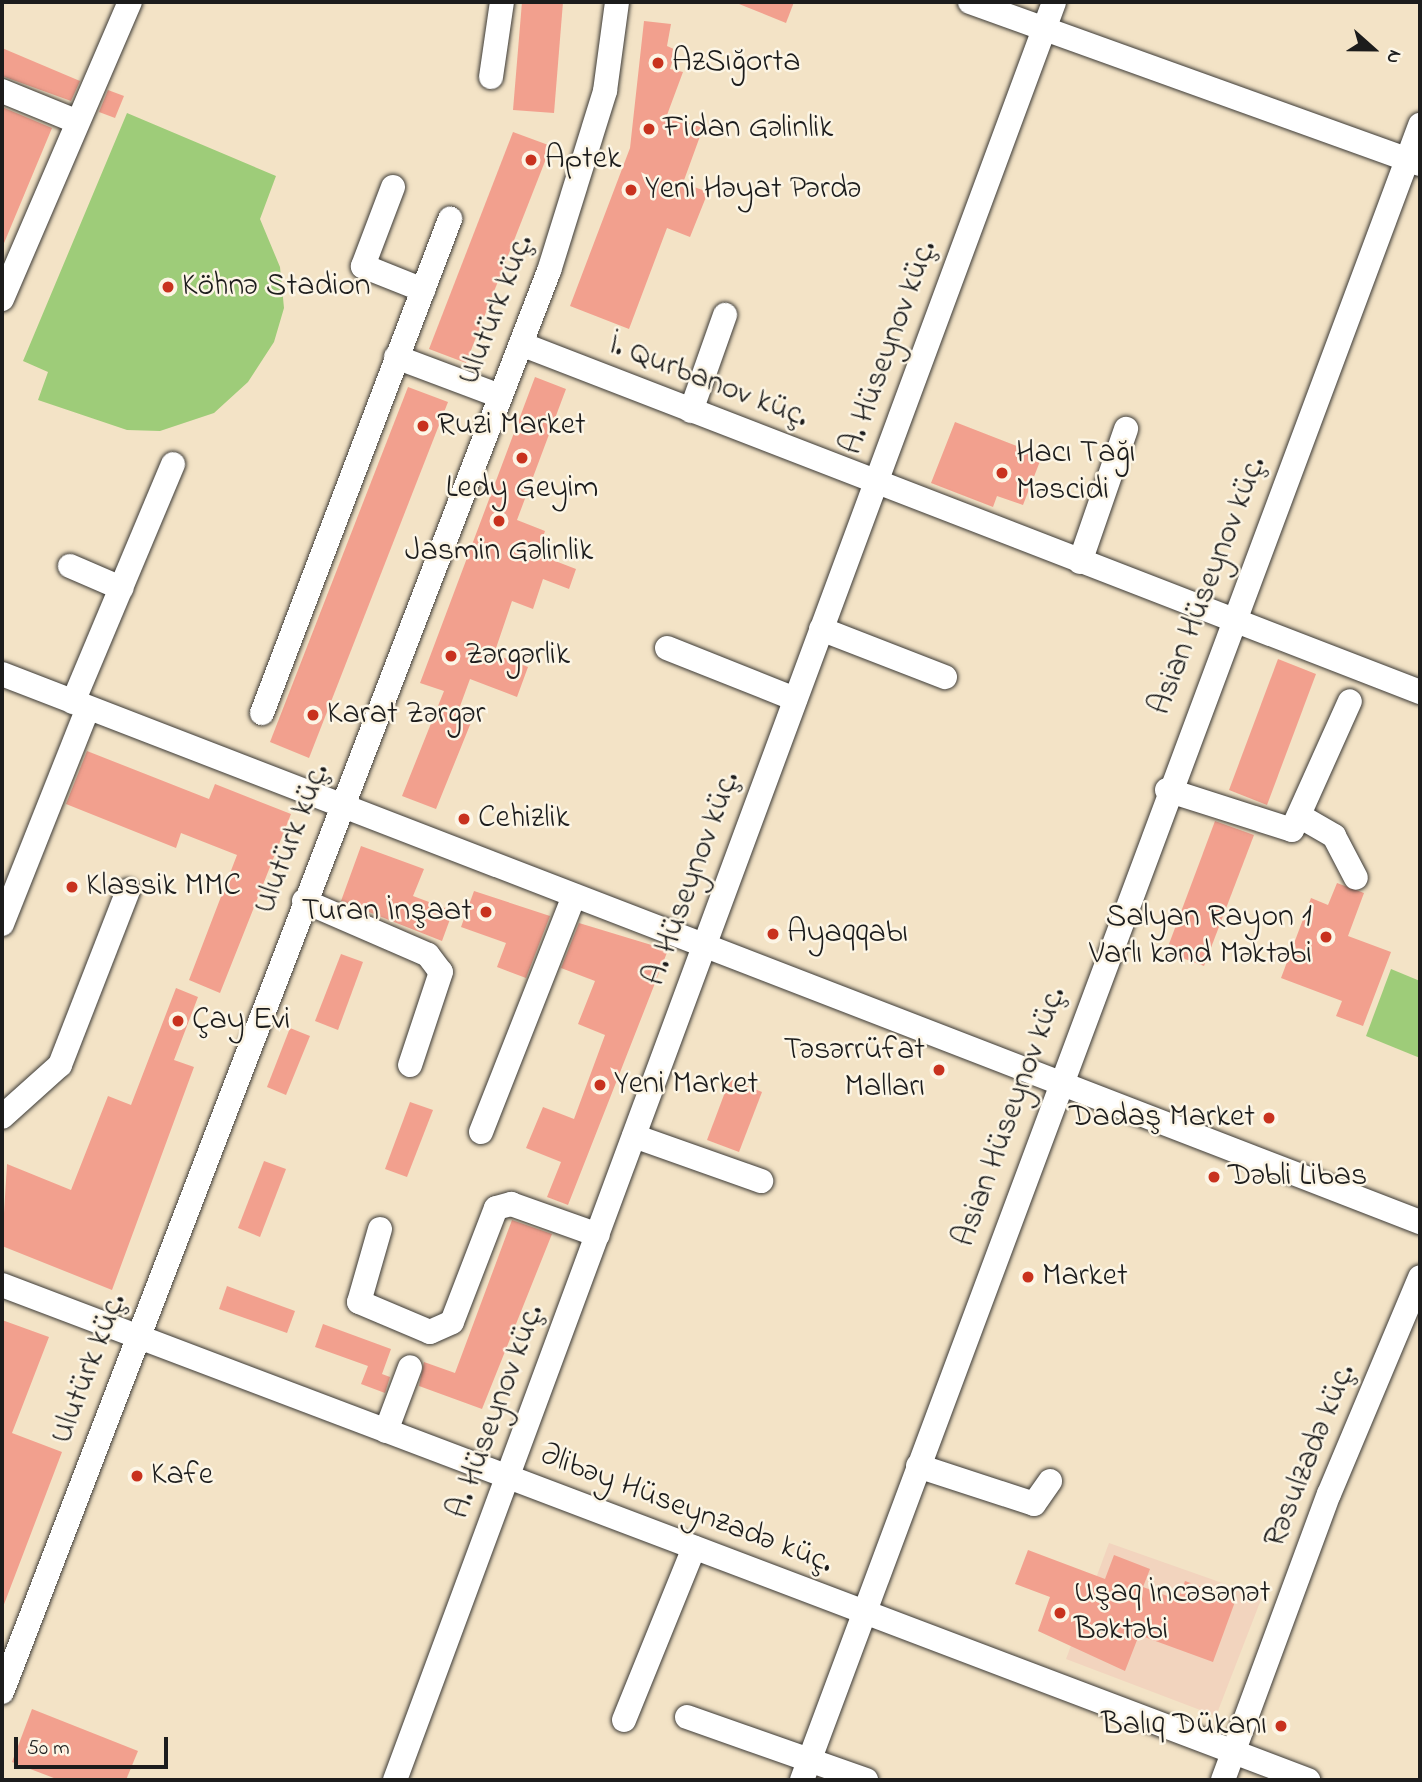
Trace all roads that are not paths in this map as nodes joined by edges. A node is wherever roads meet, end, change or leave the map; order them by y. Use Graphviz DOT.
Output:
graph roads {
  1 [pos="130,2"];
  2 [pos="502,2"];
  3 [pos="617,2"];
  4 [pos="970,2"];
  5 [pos="1054,2"];
  6 [pos="1044,29"];
  7 [pos="491,77"];
  8 [pos="2,91"];
  9 [pos="75,121"];
  10 [pos="1420,125"];
  11 [pos="1414,162"];
  12 [pos="393,187"];
  13 [pos="450,219"];
  14 [pos="423,290"];
  15 [pos="2,299"];
  16 [pos="725,315"];
  17 [pos="521,344"];
  18 [pos="397,357"];
  19 [pos="500,396"];
  20 [pos="691,411"];
  21 [pos="1126,429"];
  22 [pos="173,464"];
  23 [pos="875,484"];
  24 [pos="1080,562"];
  25 [pos="70,566"];
  26 [pos="121,588"];
  27 [pos="1232,621"];
  28 [pos="821,629"];
  29 [pos="667,648"];
  30 [pos="2,674"];
  31 [pos="945,677"];
  32 [pos="1420,692"];
  33 [pos="795,699"];
  34 [pos="1350,701"];
  35 [pos="80,705"];
  36 [pos="262,713"];
  37 [pos="1167,790"];
  38 [pos="341,806"];
  39 [pos="1303,818"];
  40 [pos="1356,877"];
  41 [pos="128,891"];
  42 [pos="573,897"];
  43 [pos="304,901"];
  44 [pos="2,924"];
  45 [pos="704,946"];
  46 [pos="410,1065"];
  47 [pos="1060,1081"];
  48 [pos="2,1117"];
  49 [pos="481,1132"];
  50 [pos="634,1136"];
  51 [pos="761,1181"];
  52 [pos="1420,1222"];
  53 [pos="380,1229"];
  54 [pos="598,1235"];
  55 [pos="1420,1277"];
  56 [pos="2,1285"];
  57 [pos="138,1337"];
  58 [pos="410,1367"];
  59 [pos="386,1432"];
  60 [pos="918,1465"];
  61 [pos="509,1478"];
  62 [pos="1051,1481"];
  63 [pos="694,1548"];
  64 [pos="864,1613"];
  65 [pos="2,1692"];
  66 [pos="687,1717"];
  67 [pos="624,1720"];
  68 [pos="1233,1752"];
  69 [pos="806,1770"];
  70 [pos="395,1780"];
  71 [pos="866,1780"];
  72 [pos="1223,1780"];
  73 [pos="1308,1780"];
  1 -- 9 [label="street"];
  2 -- 7 [label="street"];
  3 -- 17 [label="street, Ulutürk küç."];
  4 -- 6 [label="street"];
  5 -- 6 [label="street, A. Hüseynov küç."];
  6 -- 11 [label="street"];
  6 -- 23 [label="street, A. Hüseynov küç."];
  8 -- 9 [label="street"];
  9 -- 15 [label="street"];
  10 -- 11 [label="street, Asian Hüseynov küç."];
  11 -- 27 [label="street, Asian Hüseynov küç."];
  12 -- 14 [label="street"];
  13 -- 14 [label="street"];
  14 -- 18 [label="street"];
  16 -- 20 [label="street"];
  17 -- 19 [label="street, Ulutürk küç."];
  17 -- 20 [label="street, İ. Qurbanov küç."];
  18 -- 19 [label="street"];
  18 -- 36 [label="street"];
  19 -- 38 [label="street, Ulutürk küç."];
  20 -- 23 [label="street, İ. Qurbanov küç."];
  21 -- 24 [label="street"];
  22 -- 26 [label="street"];
  23 -- 24 [label="street, İ. Qurbanov küç."];
  23 -- 28 [label="street, A. Hüseynov küç."];
  24 -- 27 [label="street, İ. Qurbanov küç."];
  25 -- 26 [label="street"];
  26 -- 35 [label="street"];
  27 -- 32 [label="street, İ. Qurbanov küç."];
  27 -- 37 [label="street, Asian Hüseynov küç."];
  28 -- 31 [label="street"];
  28 -- 33 [label="street, A. Hüseynov küç."];
  29 -- 33 [label="street"];
  30 -- 35 [label="street"];
  33 -- 45 [label="street, A. Hüseynov küç."];
  34 -- 39 [label="street"];
  35 -- 38 [label="street"];
  35 -- 44 [label="street"];
  37 -- 39 [label="street"];
  37 -- 47 [label="street, Asian Hüseynov küç."];
  38 -- 42 [label="street"];
  38 -- 43 [label="street, Ulutürk küç."];
  39 -- 40 [label="street"];
  41 -- 48 [label="street"];
  42 -- 45 [label="street"];
  42 -- 49 [label="street"];
  43 -- 46 [label="street"];
  43 -- 57 [label="street, Ulutürk küç."];
  45 -- 47 [label="street"];
  45 -- 50 [label="street, A. Hüseynov küç."];
  47 -- 52 [label="street"];
  47 -- 60 [label="street, Asian Hüseynov küç."];
  50 -- 51 [label="street"];
  50 -- 54 [label="street, A. Hüseynov küç."];
  53 -- 54 [label="street"];
  54 -- 61 [label="street, A. Hüseynov küç."];
  55 -- 68 [label="street, Rəsulzadə küç."];
  56 -- 57 [label="street, Əlibəy Hüseynzadə küç."];
  57 -- 59 [label="street, Əlibəy Hüseynzadə küç."];
  57 -- 65 [label="street, Ulutürk küç."];
  58 -- 59 [label="street"];
  59 -- 61 [label="street, Əlibəy Hüseynzadə küç."];
  60 -- 62 [label="street"];
  60 -- 64 [label="street, Asian Hüseynov küç."];
  61 -- 63 [label="street, Əlibəy Hüseynzadə küç."];
  61 -- 70 [label="street, A. Hüseynov küç."];
  63 -- 64 [label="street, Əlibəy Hüseynzadə küç."];
  63 -- 67 [label="street"];
  64 -- 68 [label="street, Əlibəy Hüseynzadə küç."];
  64 -- 69 [label="street, Asian Hüseynov küç."];
  66 -- 69 [label="street"];
  68 -- 72 [label="street, Rəsulzadə küç."];
  68 -- 73 [label="street, Əlibəy Hüseynzadə küç."];
  69 -- 71 [label="street"];
}
